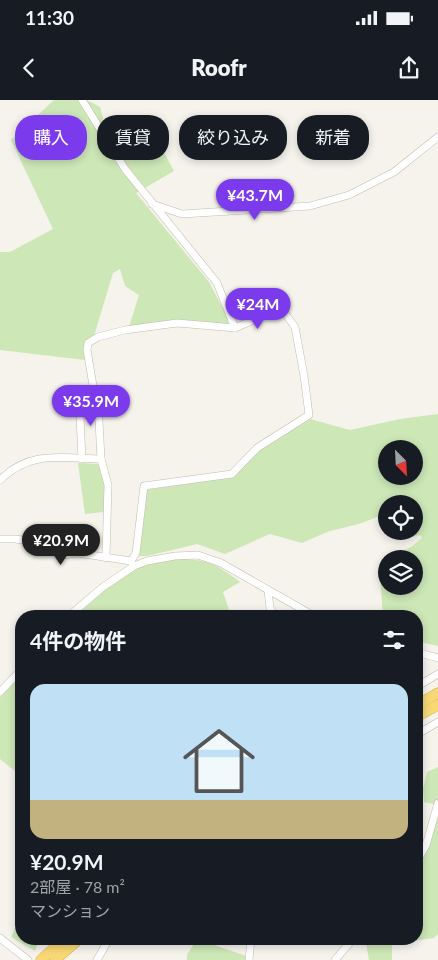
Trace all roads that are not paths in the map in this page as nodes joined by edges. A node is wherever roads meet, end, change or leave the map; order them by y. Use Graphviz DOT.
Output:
graph roads {
  1 [pos="82,100"];
  2 [pos="438,137"];
  3 [pos="152,204"];
  4 [pos="235,328"];
  5 [pos="79,396"];
  6 [pos="94,396"];
  7 [pos="61,397"];
  8 [pos="82,459"];
  9 [pos="101,459"];
  10 [pos="0,480"];
  11 [pos="0,539"];
  12 [pos="106,558"];
  13 [pos="132,564"];
  14 [pos="268,591"];
  15 [pos="76,610"];
  16 [pos="271,610"];
  17 [pos="303,610"];
  18 [pos="423,654"];
  19 [pos="438,658"];
  20 [pos="438,674"];
  21 [pos="15,676"];
  22 [pos="423,683"];
  23 [pos="0,692"];
  24 [pos="438,693"];
  25 [pos="423,702"];
  26 [pos="438,705"];
  27 [pos="423,713"];
  28 [pos="438,722"];
  29 [pos="423,731"];
  30 [pos="438,803"];
  31 [pos="423,850"];
  32 [pos="0,938"];
  33 [pos="58,945"];
  34 [pos="72,945"];
  35 [pos="106,945"];
  36 [pos="250,945"];
  37 [pos="348,945"];
  38 [pos="28,960"];
  39 [pos="42,960"];
  40 [pos="55,960"];
  41 [pos="97,960"];
  42 [pos="249,960"];
  43 [pos="335,960"];
  1 -- 3 [label="street"];
  2 -- 3 [label="street"];
  3 -- 4 [label="street"];
  4 -- 6 [label="street"];
  4 -- 13 [label="street"];
  5 -- 6 [label="street"];
  5 -- 7 [label="street"];
  5 -- 8 [label="street"];
  6 -- 9 [label="street"];
  8 -- 9 [label="street"];
  8 -- 10 [label="street"];
  9 -- 12 [label="street"];
  11 -- 12 [label="street"];
  12 -- 13 [label="street"];
  13 -- 14 [label="street"];
  13 -- 15 [label="street"];
  14 -- 16 [label="street"];
  14 -- 17 [label="street"];
  18 -- 19 [label="street"];
  20 -- 22 [label="street"];
  21 -- 23 [label="street"];
  24 -- 25 [label="highway"];
  26 -- 27 [label="highway"];
  28 -- 29 [label="street"];
  30 -- 31 [label="street"];
  32 -- 38 [label="street"];
  33 -- 39 [label="highway"];
  34 -- 40 [label="highway"];
  35 -- 41 [label="street"];
  36 -- 42 [label="street"];
  37 -- 43 [label="street"];
}
